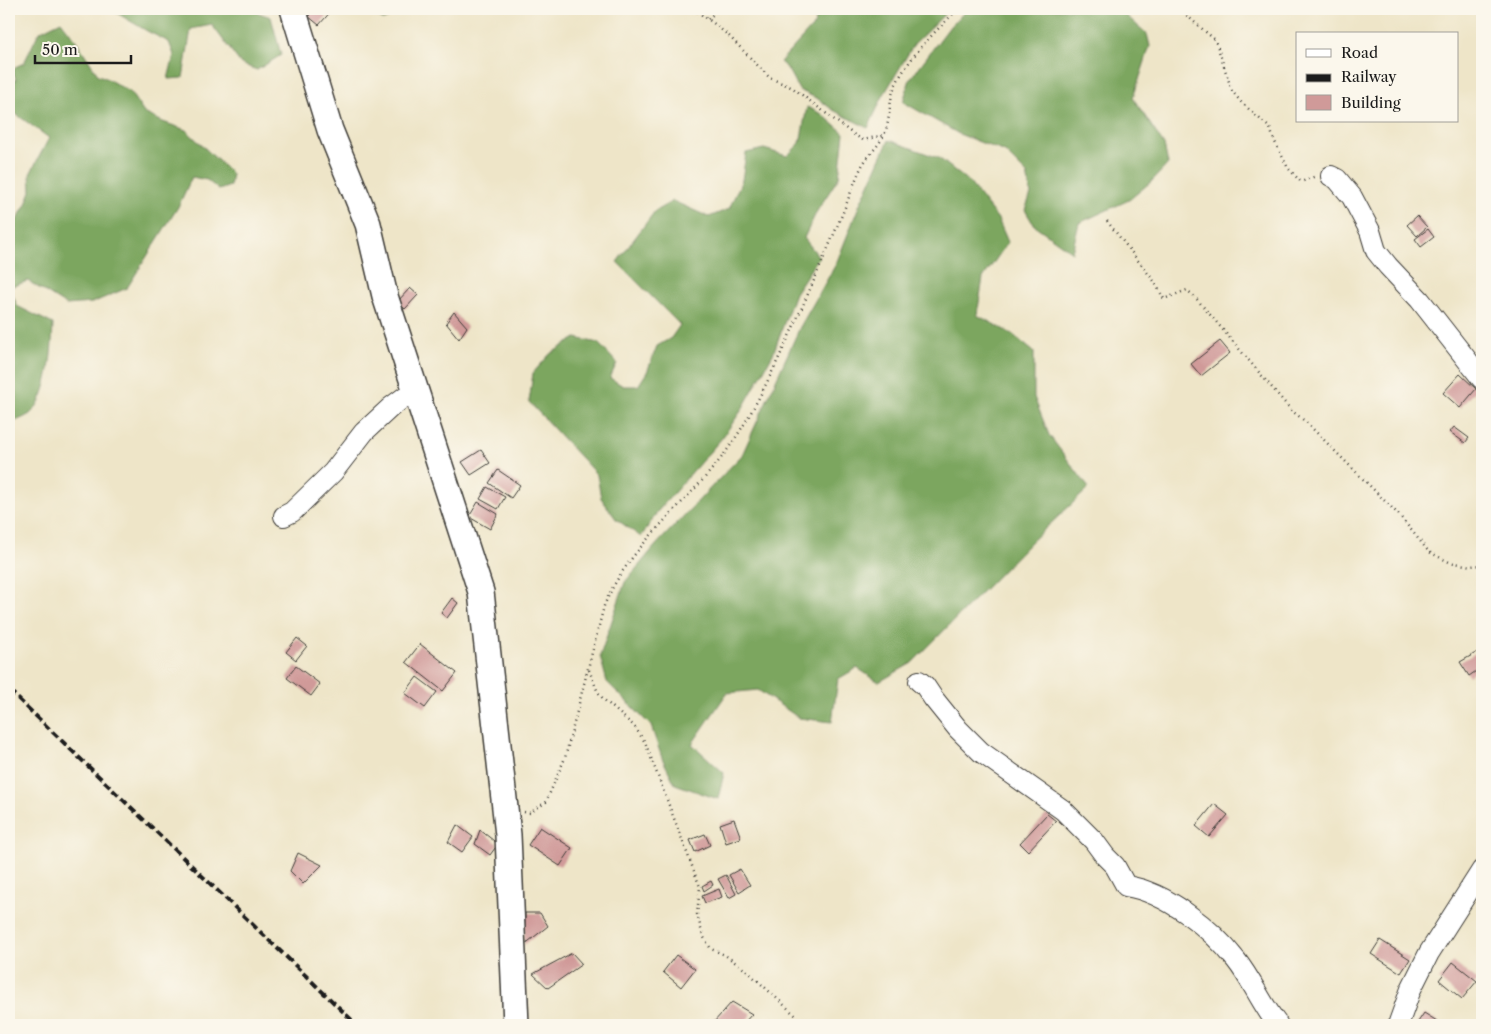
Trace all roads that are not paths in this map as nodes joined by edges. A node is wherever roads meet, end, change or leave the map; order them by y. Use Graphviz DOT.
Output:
graph roads {
  1 [pos="293,9"];
  2 [pos="1331,176"];
  3 [pos="1482,379"];
  4 [pos="414,390"];
  5 [pos="284,516"];
  6 [pos="919,681"];
  7 [pos="1482,870"];
  8 [pos="516,1025"];
  9 [pos="1278,1025"];
  10 [pos="1398,1025"];
  1 -- 4 [label="main road"];
  2 -- 3 [label="street"];
  4 -- 5 [label="street"];
  4 -- 8 [label="main road"];
  6 -- 9 [label="street"];
  7 -- 10 [label="street"];
}
